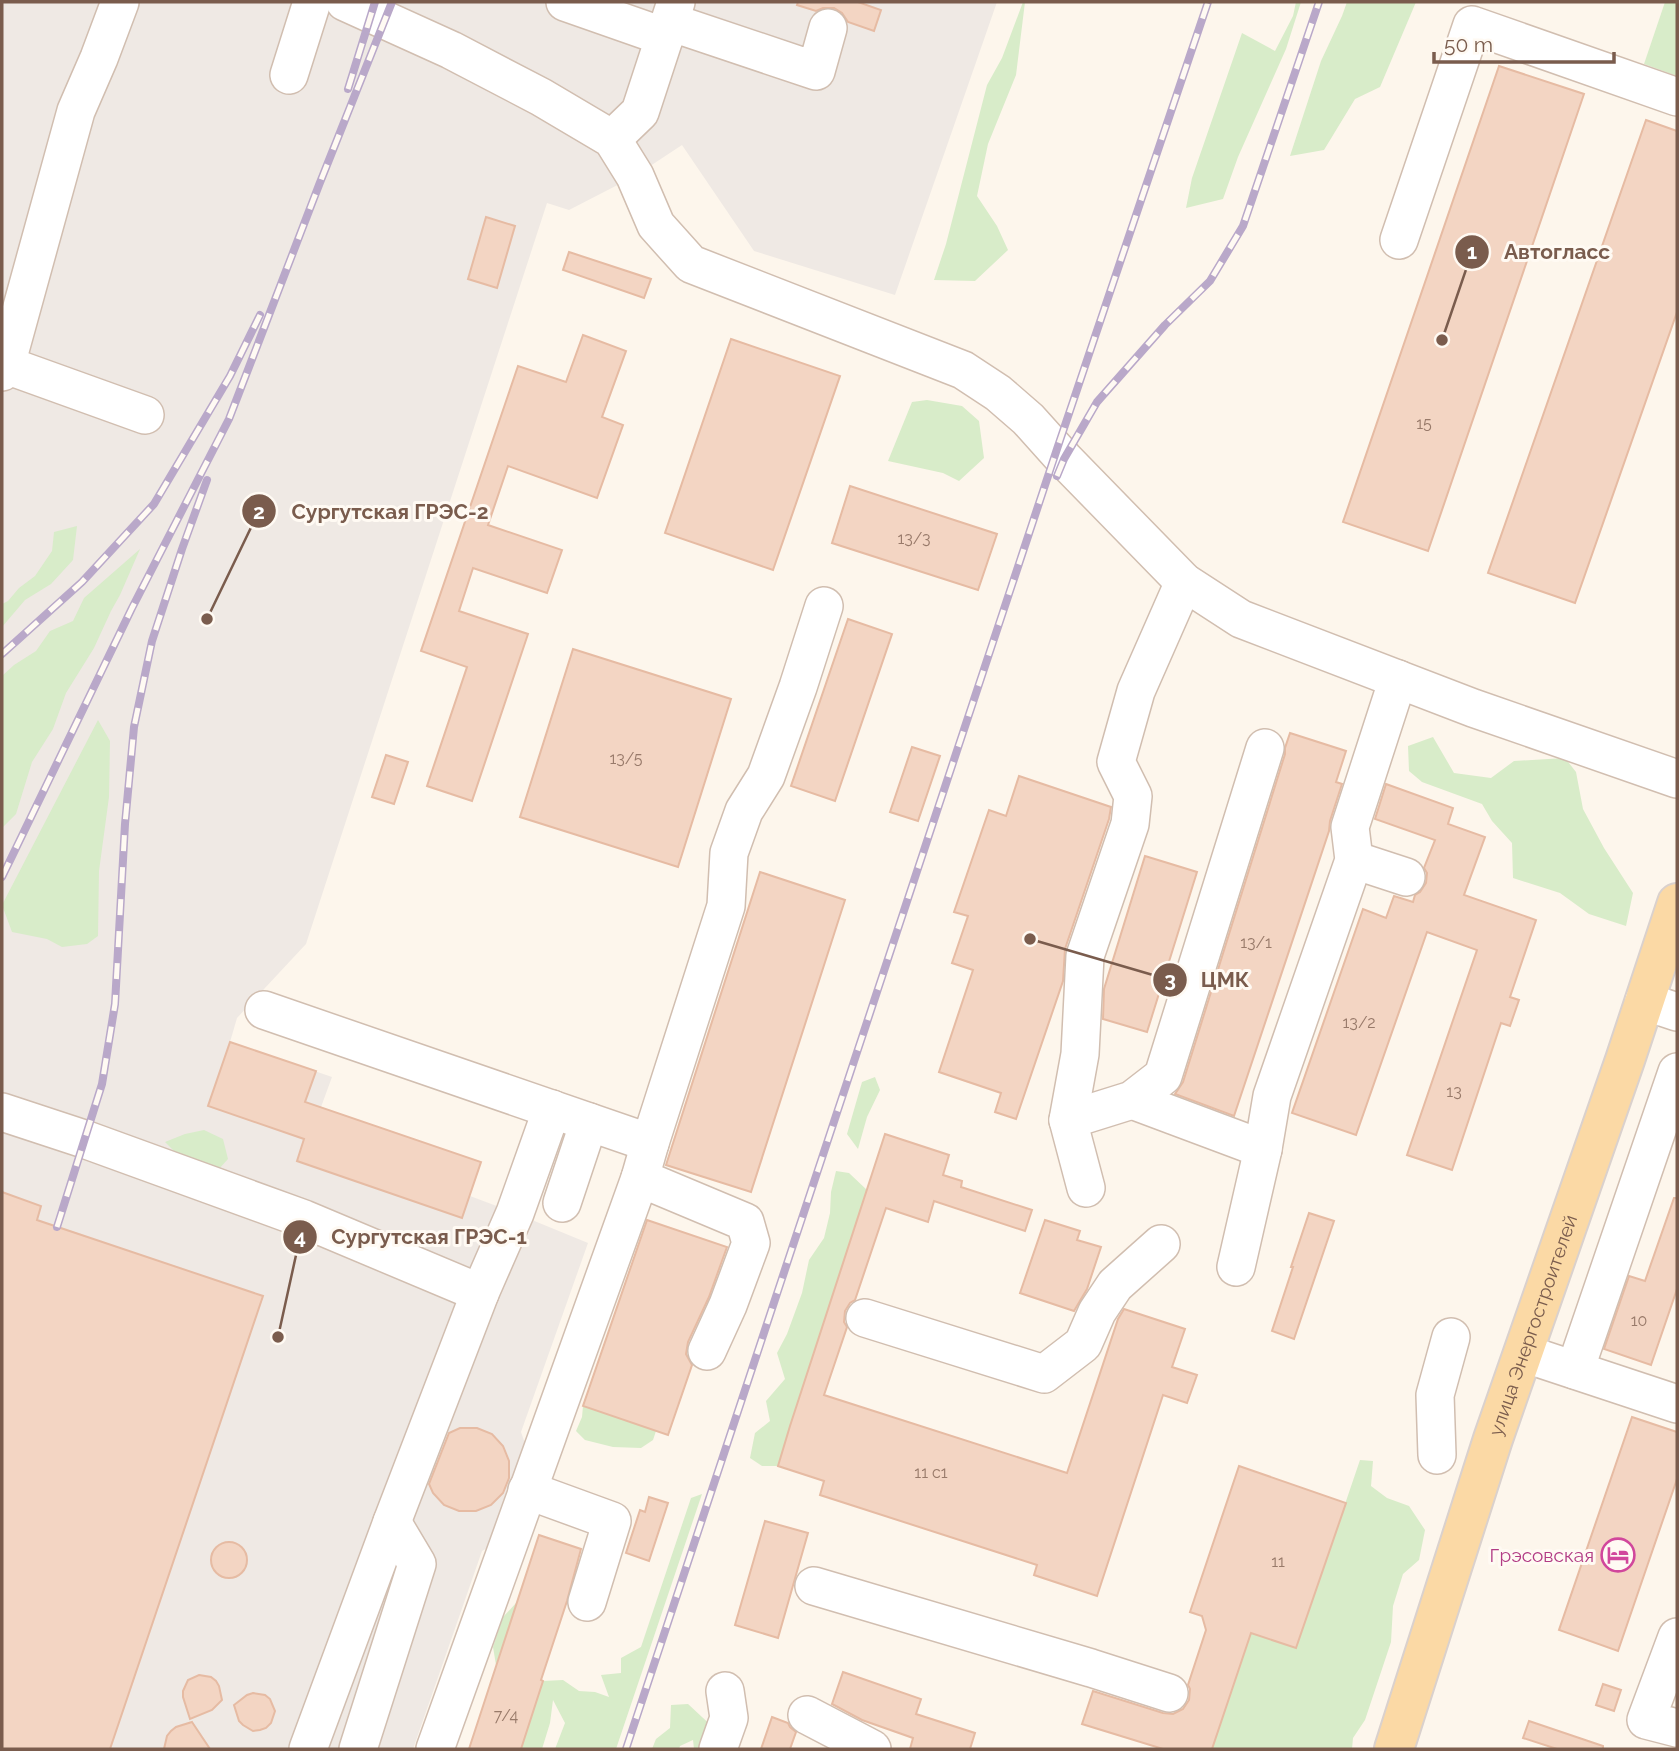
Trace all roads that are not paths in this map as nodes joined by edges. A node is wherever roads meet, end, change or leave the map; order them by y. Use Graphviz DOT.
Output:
graph roads {
  1 [pos="120,2"];
  2 [pos="312,2"];
  3 [pos="345,2"];
  4 [pos="565,2"];
  5 [pos="670,20"];
  6 [pos="828,28"];
  7 [pos="289,75"];
  8 [pos="1677,97"];
  9 [pos="612,139"];
  10 [pos="1399,240"];
  11 [pos="4,368"];
  12 [pos="145,415"];
  13 [pos="1184,582"];
  14 [pos="824,606"];
  15 [pos="1398,679"];
  16 [pos="1265,748"];
  17 [pos="1677,779"];
  18 [pos="1353,860"];
  19 [pos="1406,877"];
  20 [pos="1677,903"];
  21 [pos="1661,1007"];
  22 [pos="264,1010"];
  23 [pos="1677,1072"];
  24 [pos="1132,1100"];
  25 [pos="552,1109"];
  26 [pos="2,1112"];
  27 [pos="1068,1120"];
  28 [pos="589,1122"];
  29 [pos="650,1143"];
  30 [pos="1263,1149"];
  31 [pos="640,1178"];
  32 [pos="1086,1188"];
  33 [pos="562,1203"];
  34 [pos="1161,1244"];
  35 [pos="1236,1267"];
  36 [pos="480,1293"];
  37 [pos="865,1318"];
  38 [pos="1451,1337"];
  39 [pos="707,1351"];
  40 [pos="1523,1353"];
  41 [pos="1575,1370"];
  42 [pos="1677,1404"];
  43 [pos="1437,1455"];
  44 [pos="527,1490"];
  45 [pos="392,1522"];
  46 [pos="814,1586"];
  47 [pos="587,1602"];
  48 [pos="1677,1637"];
  49 [pos="725,1691"];
  50 [pos="1169,1693"];
  51 [pos="807,1716"];
  52 [pos="1677,1728"];
  53 [pos="308,1749"];
  54 [pos="358,1749"];
  55 [pos="435,1749"];
  56 [pos="718,1749"];
  57 [pos="872,1749"];
  58 [pos="1394,1749"];
  1 -- 11 [label="lane"];
  2 -- 7 [label="lane"];
  3 -- 9 [label="lane"];
  4 -- 5 [label="lane"];
  5 -- 6 [label="lane"];
  5 -- 9 [label="lane"];
  8 -- 10 [label="lane"];
  9 -- 13 [label="lane"];
  11 -- 12 [label="lane"];
  13 -- 15 [label="lane"];
  13 -- 27 [label="lane"];
  14 -- 29 [label="lane"];
  15 -- 17 [label="lane"];
  15 -- 18 [label="lane"];
  16 -- 24 [label="lane"];
  18 -- 19 [label="lane"];
  18 -- 30 [label="lane"];
  20 -- 21 [label="main road, улица Энергостроителей"];
  21 -- 40 [label="main road, улица Энергостроителей"];
  22 -- 25 [label="lane"];
  23 -- 41 [label="lane"];
  24 -- 27 [label="lane"];
  24 -- 30 [label="lane"];
  25 -- 28 [label="lane"];
  25 -- 36 [label="lane"];
  26 -- 36 [label="lane"];
  27 -- 32 [label="lane"];
  28 -- 29 [label="lane"];
  28 -- 33 [label="lane"];
  29 -- 31 [label="lane"];
  30 -- 35 [label="lane"];
  31 -- 39 [label="lane"];
  31 -- 44 [label="lane"];
  34 -- 37 [label="lane"];
  36 -- 45 [label="lane"];
  38 -- 43 [label="lane"];
  40 -- 41 [label="lane"];
  40 -- 58 [label="main road, улица Энергостроителей"];
  41 -- 42 [label="lane"];
  44 -- 47 [label="lane"];
  44 -- 55 [label="lane"];
  45 -- 53 [label="lane"];
  45 -- 54 [label="lane"];
  46 -- 50 [label="lane"];
  48 -- 52 [label="lane"];
  49 -- 56 [label="lane"];
  51 -- 57 [label="lane"];
}
